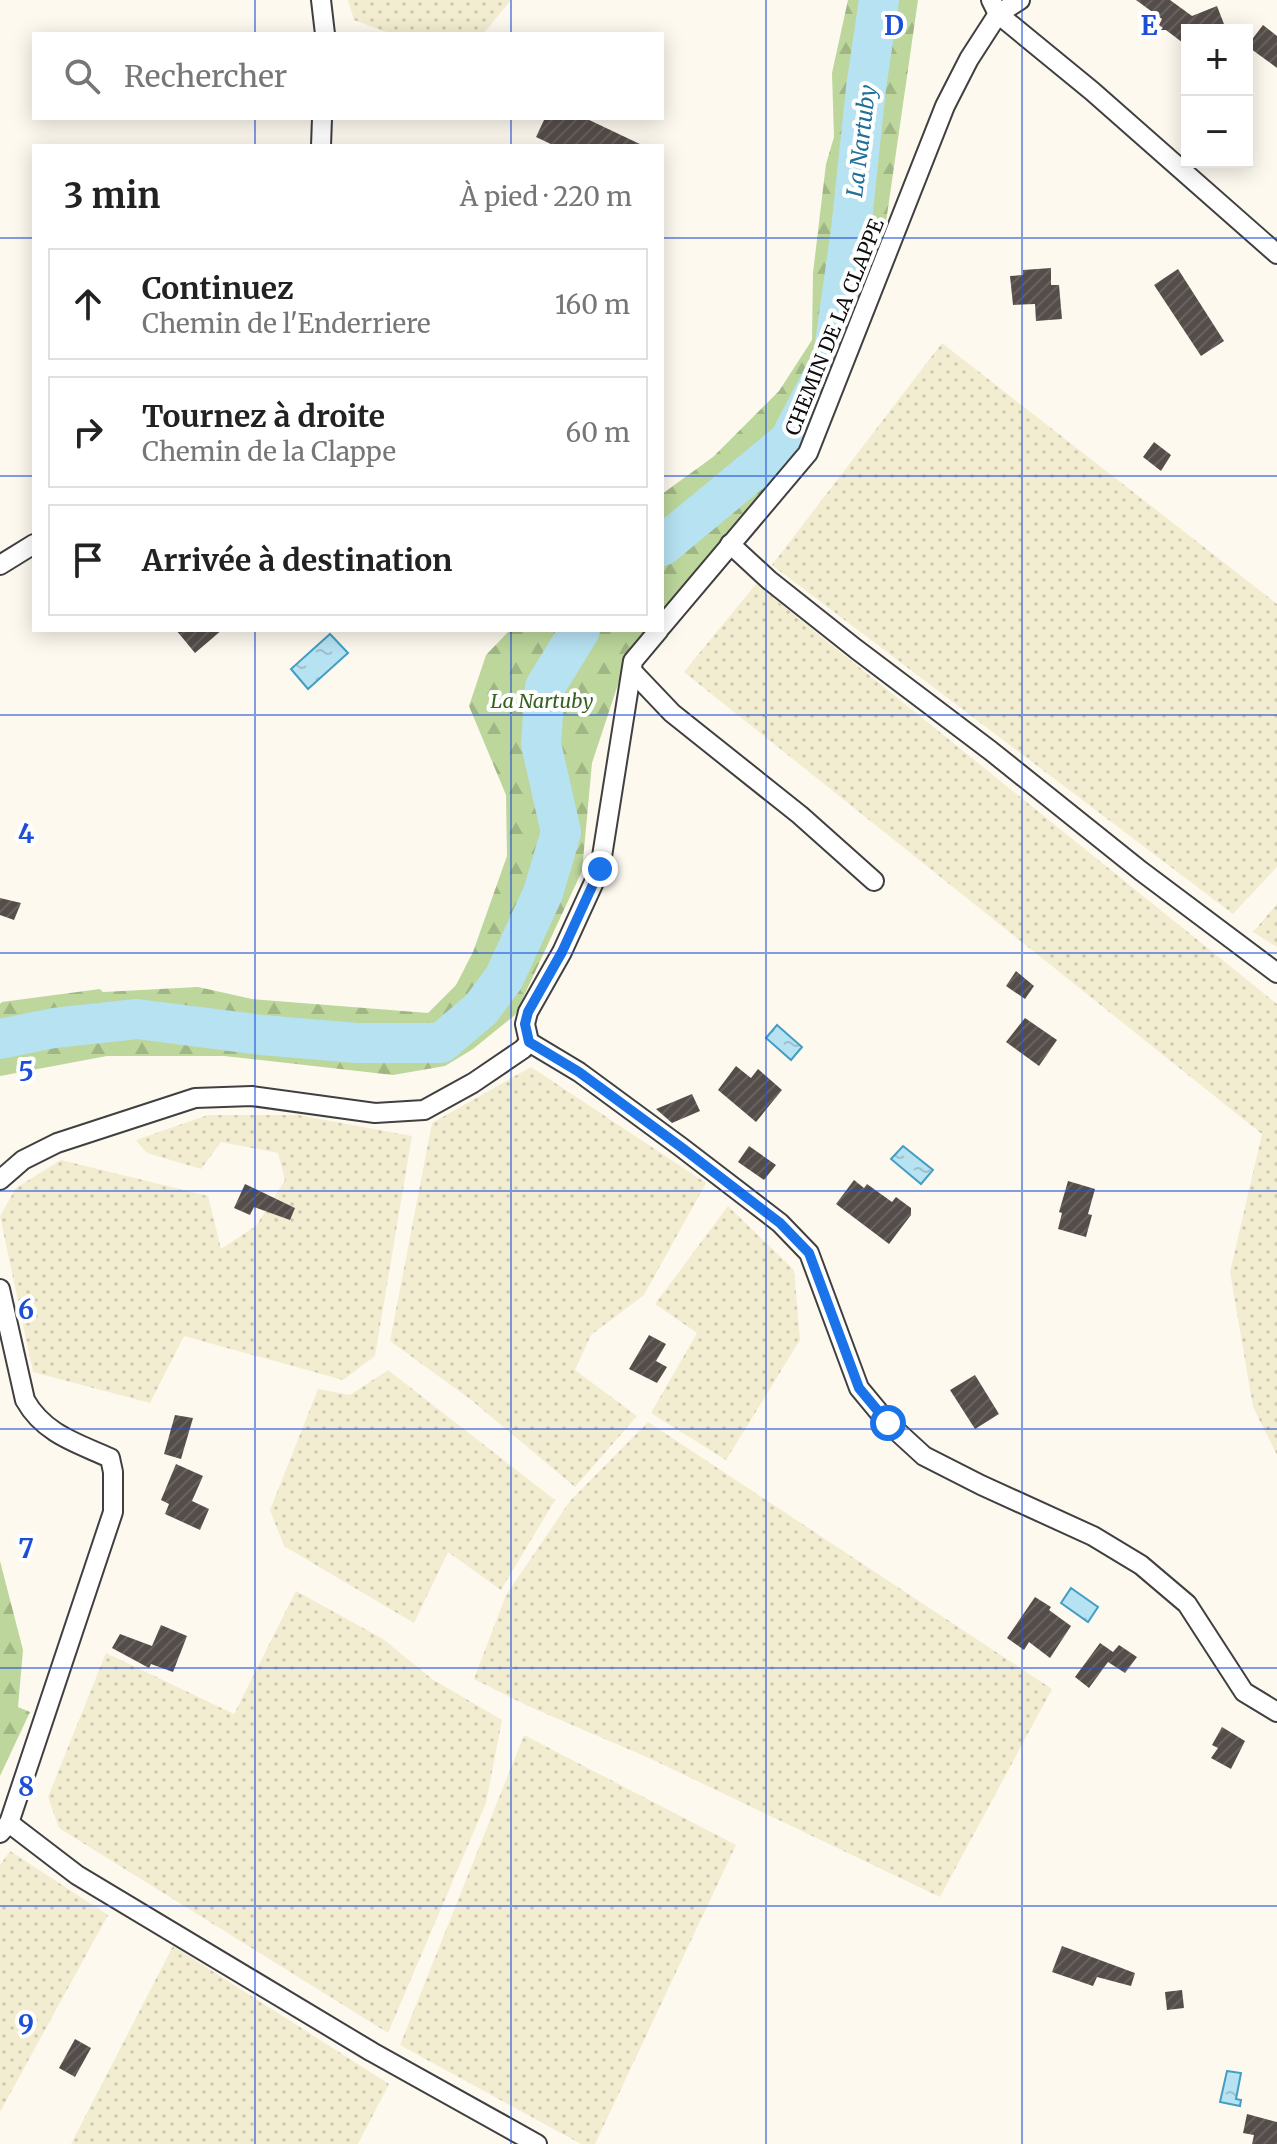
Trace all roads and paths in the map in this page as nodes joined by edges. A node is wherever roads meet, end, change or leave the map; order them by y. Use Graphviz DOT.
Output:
graph roads {
  1 [pos="321,0"];
  2 [pos="1020,0"];
  3 [pos="994,7"];
  4 [pos="325,32"];
  5 [pos="322,120"];
  6 [pos="321,144"];
  7 [pos="1277,254"];
  8 [pos="730,544"];
  9 [pos="32,545"];
  10 [pos="0,565"];
  11 [pos="664,623"];
  12 [pos="657,632"];
  13 [pos="632,671"];
  14 [pos="874,881"];
  15 [pos="1277,973"];
  16 [pos="529,1042"];
  17 [pos="0,1180"];
  18 [pos="0,1289"];
  19 [pos="1277,1712"];
  20 [pos="4,1828"];
  21 [pos="537,2144"];
  1 -- 4 [label="street"];
  2 -- 3 [label="street"];
  3 -- 7 [label="street"];
  3 -- 8 [label="street, CHEMIN DE LA CLAPPE"];
  5 -- 6 [label="street"];
  8 -- 11 [label="street, CHEMIN DE LA CLAPPE"];
  8 -- 15 [label="street"];
  9 -- 10 [label="street"];
  12 -- 13 [label="street, CHEMIN DE LA CLAPPE"];
  13 -- 14 [label="street"];
  13 -- 16 [label="street, CHEMIN DE LA CLAPPE"];
  16 -- 17 [label="street"];
  16 -- 19 [label="street"];
  18 -- 20 [label="street"];
  20 -- 21 [label="street"];
}
